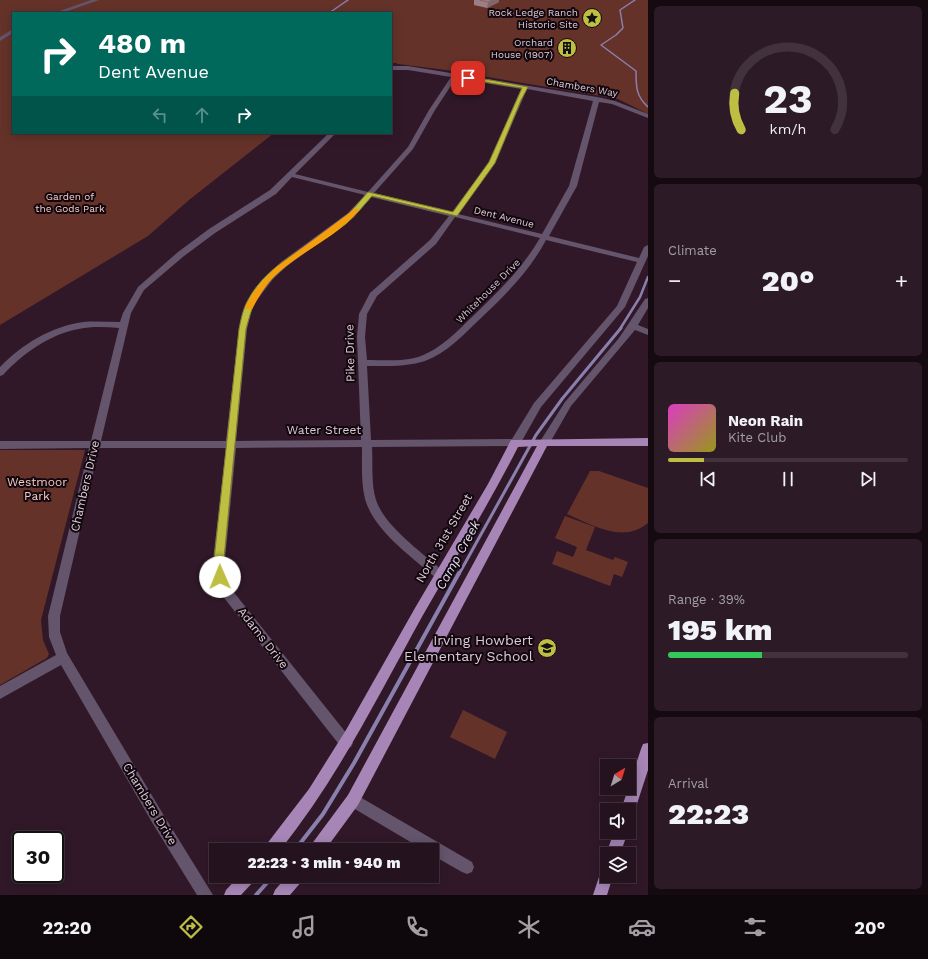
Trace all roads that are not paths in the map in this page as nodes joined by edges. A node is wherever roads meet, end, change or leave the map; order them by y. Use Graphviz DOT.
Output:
graph roads {
  1 [pos="96,0"];
  2 [pos="60,12"];
  3 [pos="12,32"];
  4 [pos="0,39"];
  5 [pos="392,68"];
  6 [pos="454,76"];
  7 [pos="525,87"];
  8 [pos="597,99"];
  9 [pos="648,116"];
  10 [pos="332,134"];
  11 [pos="292,175"];
  12 [pos="370,194"];
  13 [pos="455,214"];
  14 [pos="544,237"];
  15 [pos="648,247"];
  16 [pos="642,261"];
  17 [pos="648,302"];
  18 [pos="124,325"];
  19 [pos="634,326"];
  20 [pos="648,332"];
  21 [pos="362,363"];
  22 [pos="0,372"];
  23 [pos="648,442"];
  24 [pos="230,443"];
  25 [pos="544,443"];
  26 [pos="95,444"];
  27 [pos="366,444"];
  28 [pos="515,444"];
  29 [pos="0,445"];
  30 [pos="440,575"];
  31 [pos="63,657"];
  32 [pos="0,693"];
  33 [pos="346,743"];
  34 [pos="648,749"];
  35 [pos="353,800"];
  36 [pos="630,803"];
  37 [pos="277,843"];
  38 [pos="321,843"];
  39 [pos="467,867"];
  40 [pos="242,883"];
  41 [pos="290,883"];
  42 [pos="604,883"];
  43 [pos="206,895"];
  44 [pos="231,895"];
  45 [pos="280,895"];
  46 [pos="600,895"];
  1 -- 2 [label="street"];
  3 -- 4 [label="street"];
  5 -- 6 [label="street, Chambers Way"];
  6 -- 7 [label="street, Chambers Way"];
  6 -- 12 [label="street, Adams Drive"];
  7 -- 8 [label="street, Chambers Way"];
  7 -- 13 [label="street, Pike Drive"];
  8 -- 9 [label="street, Chambers Way"];
  8 -- 14 [label="street, Whitehouse Drive"];
  10 -- 11 [label="street, Chambers Drive"];
  11 -- 12 [label="street, Dent Avenue"];
  11 -- 18 [label="street, Chambers Drive"];
  12 -- 13 [label="street, Dent Avenue"];
  12 -- 24 [label="street, Adams Drive"];
  13 -- 14 [label="street, Dent Avenue"];
  13 -- 21 [label="street, Pike Drive"];
  14 -- 16 [label="street, Dent Avenue"];
  14 -- 21 [label="street, Whitehouse Drive"];
  15 -- 16 [label="street, North 31st Street"];
  16 -- 28 [label="street, North 31st Street"];
  17 -- 19 [label="street"];
  18 -- 22 [label="street"];
  18 -- 26 [label="street, Chambers Drive"];
  19 -- 20 [label="street"];
  19 -- 25 [label="street"];
  21 -- 27 [label="street, Pike Drive"];
  23 -- 25 [label="main road, Water Street"];
  24 -- 26 [label="street, Water Street"];
  24 -- 27 [label="street, Water Street"];
  24 -- 33 [label="street, Adams Drive"];
  25 -- 28 [label="main road, Water Street"];
  25 -- 35 [label="main road"];
  26 -- 29 [label="street, Water Street"];
  26 -- 31 [label="street, Chambers Drive"];
  27 -- 28 [label="street, Water Street"];
  27 -- 30 [label="street, Pike Drive"];
  28 -- 30 [label="main road, North 31st Street"];
  30 -- 33 [label="main road, North 31st Street"];
  31 -- 32 [label="street"];
  31 -- 43 [label="street, Chambers Drive"];
  33 -- 37 [label="main road, North 31st Street"];
  34 -- 36 [label="main road"];
  35 -- 38 [label="main road"];
  35 -- 39 [label="street"];
  40 -- 44 [label="main road"];
  41 -- 45 [label="main road"];
  42 -- 46 [label="main road"];
}
